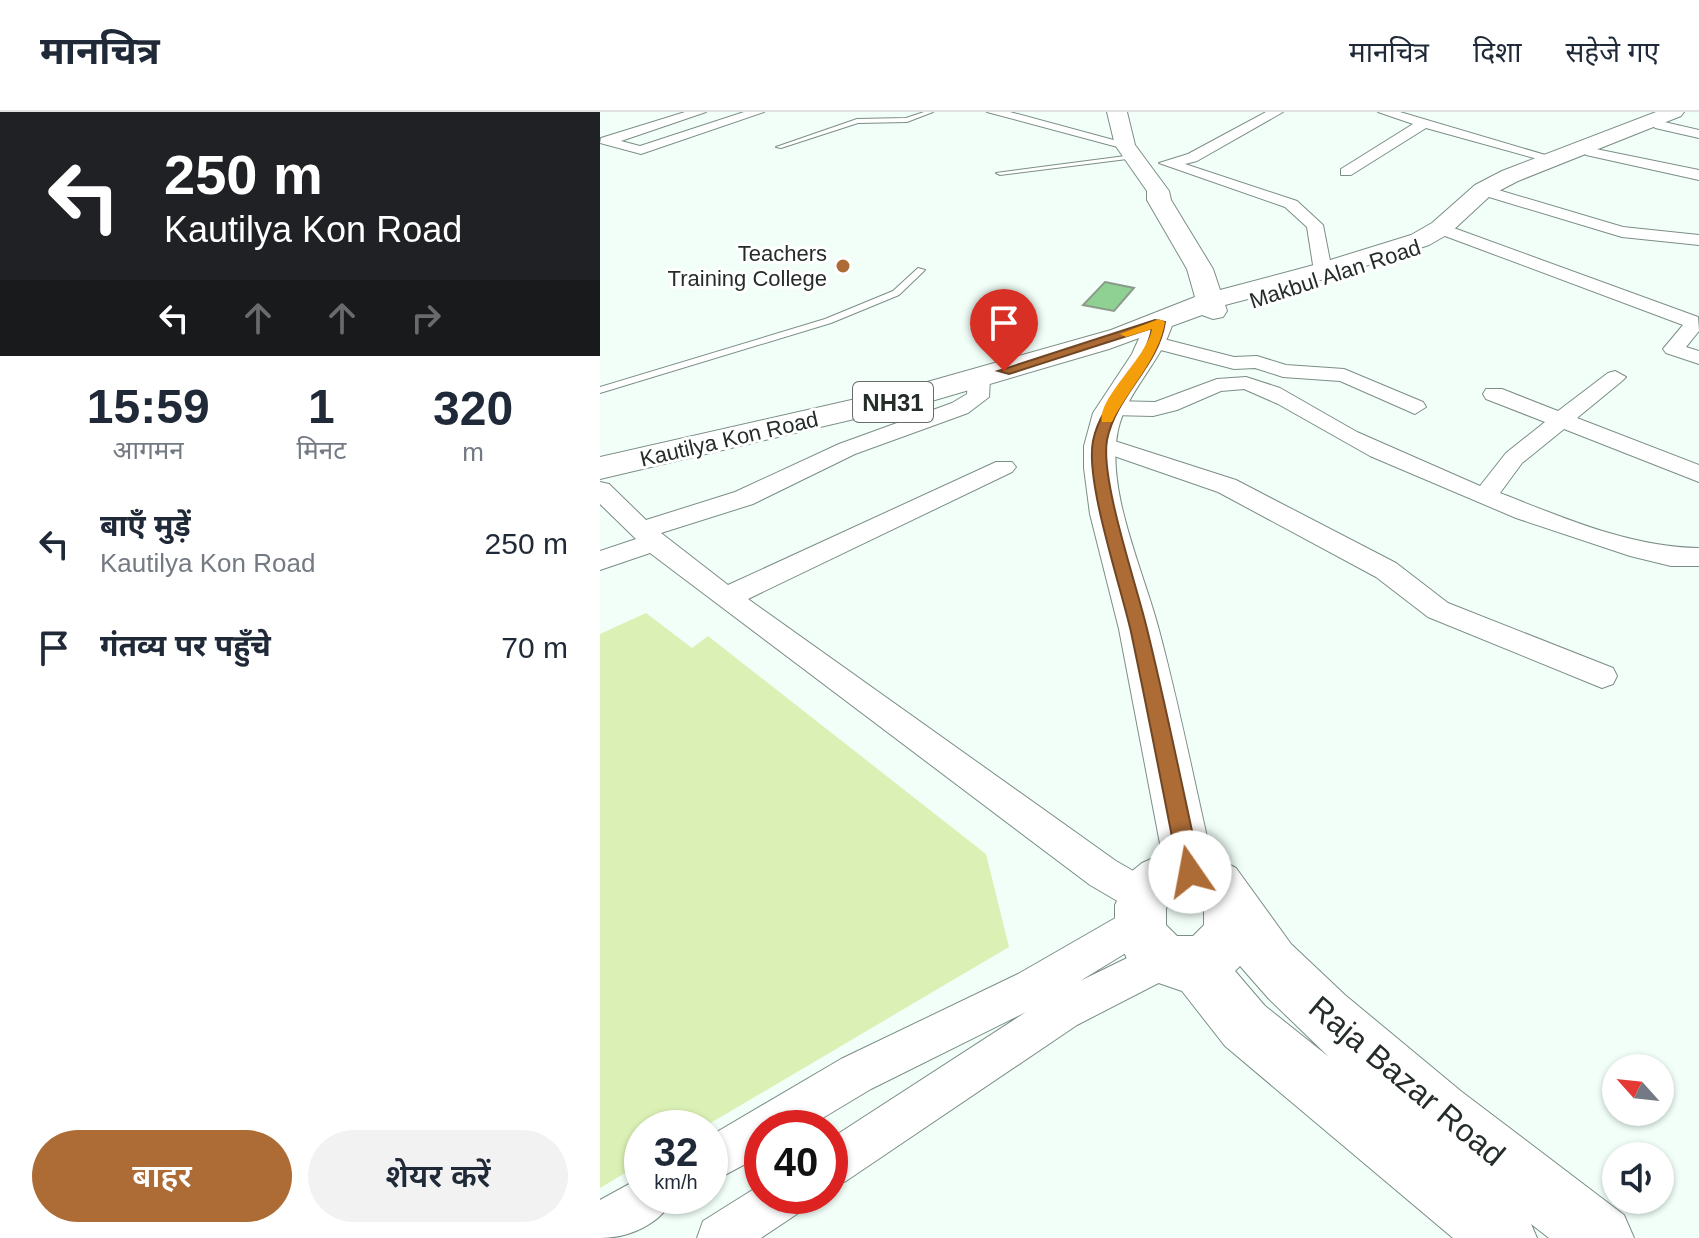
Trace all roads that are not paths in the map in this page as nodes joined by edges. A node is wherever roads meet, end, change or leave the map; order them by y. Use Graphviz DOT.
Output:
graph roads {
  1 [pos="699,112"];
  2 [pos="724,112"];
  3 [pos="757,112"];
  4 [pos="930,112"];
  5 [pos="994,112"];
  6 [pos="1117,112"];
  7 [pos="1276,112"];
  8 [pos="1385,112"];
  9 [pos="1673,115"];
  10 [pos="740,117"];
  11 [pos="1423,124"];
  12 [pos="1699,134"];
  13 [pos="779,147"];
  14 [pos="1591,152"];
  15 [pos="1131,155"];
  16 [pos="1552,159"];
  17 [pos="1168,163"];
  18 [pos="1346,172"];
  19 [pos="1000,173"];
  20 [pos="1699,175"];
  21 [pos="1495,194"];
  22 [pos="1451,232"];
  23 [pos="1699,240"];
  24 [pos="921,270"];
  25 [pos="1323,271"];
  26 [pos="1196,314"];
  27 [pos="1699,358"];
  28 [pos="1615,377"];
  29 [pos="979,379"];
  30 [pos="600,390"];
  31 [pos="1494,394"];
  32 [pos="1415,407"];
  33 [pos="1560,419"];
  34 [pos="1105,425"];
  35 [pos="1004,467"];
  36 [pos="600,468"];
  37 [pos="1699,474"];
  38 [pos="600,490"];
  39 [pos="1486,495"];
  40 [pos="648,536"];
  41 [pos="1699,557"];
  42 [pos="600,561"];
  43 [pos="726,598"];
  44 [pos="1602,676"];
  45 [pos="1210,890"];
  46 [pos="1160,936"];
  47 [pos="796,1110"];
  48 [pos="848,1153"];
  49 [pos="624,1212"];
  50 [pos="757,1214"];
  51 [pos="600,1226"];
  52 [pos="720,1238"];
  53 [pos="1504,1238"];
  54 [pos="1601,1238"];
  1 -- 10 [label="street"];
  2 -- 10 [label="street"];
  3 -- 10 [label="street"];
  4 -- 13 [label="lane"];
  5 -- 15 [label="street"];
  6 -- 15 [label="highway"];
  7 -- 17 [label="street"];
  8 -- 11 [label="street"];
  9 -- 12 [label="street"];
  9 -- 14 [label="highway, Makbul Alan Road"];
  9 -- 16 [label="highway, Makbul Alan Road"];
  11 -- 16 [label="street"];
  11 -- 18 [label="street"];
  14 -- 20 [label="street"];
  14 -- 21 [label="highway, Makbul Alan Road"];
  15 -- 17 [label="street"];
  15 -- 19 [label="lane"];
  15 -- 26 [label="highway"];
  16 -- 25 [label="highway, Makbul Alan Road"];
  17 -- 25 [label="street"];
  21 -- 22 [label="highway, Makbul Alan Road"];
  21 -- 23 [label="street"];
  22 -- 26 [label="highway, Makbul Alan Road"];
  22 -- 27 [label="street"];
  24 -- 30 [label="lane"];
  25 -- 26 [label="highway, Makbul Alan Road"];
  26 -- 29 [label="highway, Kautilya Kon Road / NH31"];
  26 -- 32 [label="street"];
  26 -- 34 [label="street"];
  28 -- 33 [label="street"];
  29 -- 36 [label="highway, Kautilya Kon Road / NH31"];
  29 -- 40 [label="street"];
  31 -- 33 [label="street"];
  33 -- 37 [label="street"];
  33 -- 39 [label="street"];
  34 -- 39 [label="street"];
  34 -- 44 [label="street"];
  34 -- 45 [label="street, Raja Bazar Road"];
  35 -- 43 [label="street"];
  38 -- 40 [label="street"];
  39 -- 41 [label="street"];
  40 -- 42 [label="street"];
  40 -- 43 [label="street"];
  43 -- 46 [label="street"];
  45 -- 46 [label="street"];
  45 -- 46 [label="street"];
  45 -- 54 [label="street, Raja Bazar Road"];
  46 -- 47 [label="street"];
  46 -- 48 [label="street"];
  46 -- 53 [label="street"];
  49 -- 51 [label="street"];
  50 -- 52 [label="street"];
}
